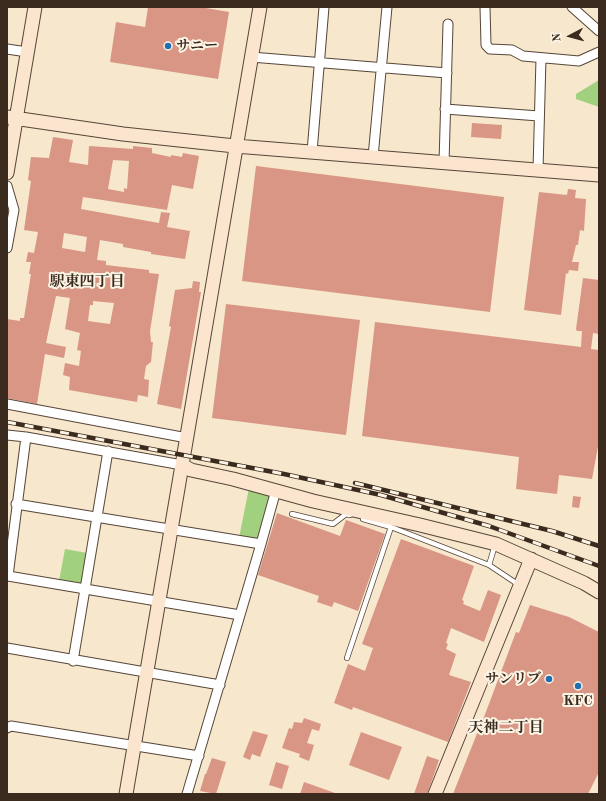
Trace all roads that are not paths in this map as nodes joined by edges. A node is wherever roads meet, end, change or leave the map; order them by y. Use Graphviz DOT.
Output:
graph roads {
  1 [pos="34,7"];
  2 [pos="260,7"];
  3 [pos="324,7"];
  4 [pos="387,7"];
  5 [pos="485,7"];
  6 [pos="572,7"];
  7 [pos="448,24"];
  8 [pos="599,31"];
  9 [pos="7,49"];
  10 [pos="27,52"];
  11 [pos="599,52"];
  12 [pos="252,57"];
  13 [pos="542,58"];
  14 [pos="320,62"];
  15 [pos="382,68"];
  16 [pos="447,73"];
  17 [pos="445,109"];
  18 [pos="539,116"];
  19 [pos="12,118"];
  20 [pos="235,146"];
  21 [pos="312,152"];
  22 [pos="373,157"];
  23 [pos="444,163"];
  24 [pos="538,170"];
  25 [pos="7,173"];
  26 [pos="599,175"];
  27 [pos="7,186"];
  28 [pos="7,248"];
  29 [pos="7,404"];
  30 [pos="7,435"];
  31 [pos="26,437"];
  32 [pos="187,438"];
  33 [pos="108,451"];
  34 [pos="182,465"];
  35 [pos="276,490"];
  36 [pos="16,504"];
  37 [pos="292,514"];
  38 [pos="97,517"];
  39 [pos="391,527"];
  40 [pos="171,529"];
  41 [pos="261,544"];
  42 [pos="496,544"];
  43 [pos="532,559"];
  44 [pos="489,565"];
  45 [pos="521,586"];
  46 [pos="85,589"];
  47 [pos="599,592"];
  48 [pos="158,602"];
  49 [pos="240,615"];
  50 [pos="7,648"];
  51 [pos="347,658"];
  52 [pos="73,661"];
  53 [pos="146,673"];
  54 [pos="220,685"];
  55 [pos="7,728"];
  56 [pos="134,744"];
  57 [pos="199,756"];
  58 [pos="126,794"];
  59 [pos="187,794"];
  60 [pos="436,794"];
  1 -- 10 [label="street"];
  2 -- 12 [label="street"];
  3 -- 14 [label="street"];
  4 -- 15 [label="street"];
  5 -- 13 [label="street"];
  6 -- 8 [label="street"];
  7 -- 16 [label="street"];
  9 -- 10 [label="street"];
  10 -- 19 [label="street"];
  11 -- 13 [label="street"];
  12 -- 14 [label="street"];
  12 -- 20 [label="street"];
  13 -- 18 [label="street"];
  14 -- 15 [label="street"];
  14 -- 21 [label="street"];
  15 -- 16 [label="street"];
  15 -- 22 [label="street"];
  16 -- 17 [label="street"];
  17 -- 18 [label="street"];
  17 -- 23 [label="street"];
  18 -- 24 [label="street"];
  19 -- 20 [label="street"];
  19 -- 25 [label="street"];
  20 -- 21 [label="street"];
  20 -- 32 [label="street"];
  21 -- 22 [label="street"];
  22 -- 23 [label="street"];
  23 -- 24 [label="street"];
  24 -- 26 [label="street"];
  27 -- 28 [label="street"];
  29 -- 32 [label="street"];
  30 -- 31 [label="street"];
  31 -- 33 [label="street"];
  31 -- 36 [label="street"];
  32 -- 34 [label="street"];
  33 -- 34 [label="street"];
  33 -- 38 [label="street"];
  34 -- 35 [label="street"];
  34 -- 40 [label="street"];
  35 -- 41 [label="street"];
  35 -- 42 [label="street"];
  36 -- 38 [label="street"];
  36 -- 46 [label="street"];
  37 -- 39 [label="lane"];
  38 -- 40 [label="street"];
  38 -- 46 [label="street"];
  39 -- 44 [label="lane"];
  39 -- 51 [label="lane"];
  40 -- 41 [label="street"];
  40 -- 48 [label="street"];
  41 -- 49 [label="street"];
  42 -- 43 [label="street"];
  42 -- 44 [label="lane"];
  43 -- 45 [label="street"];
  43 -- 47 [label="street"];
  44 -- 45 [label="lane"];
  45 -- 60 [label="street"];
  46 -- 48 [label="street"];
  46 -- 52 [label="street"];
  48 -- 49 [label="street"];
  48 -- 53 [label="street"];
  49 -- 54 [label="street"];
  50 -- 52 [label="street"];
  52 -- 53 [label="street"];
  53 -- 54 [label="street"];
  53 -- 56 [label="street"];
  54 -- 57 [label="street"];
  55 -- 56 [label="street"];
  56 -- 57 [label="street"];
  56 -- 58 [label="street"];
  57 -- 59 [label="street"];
}
